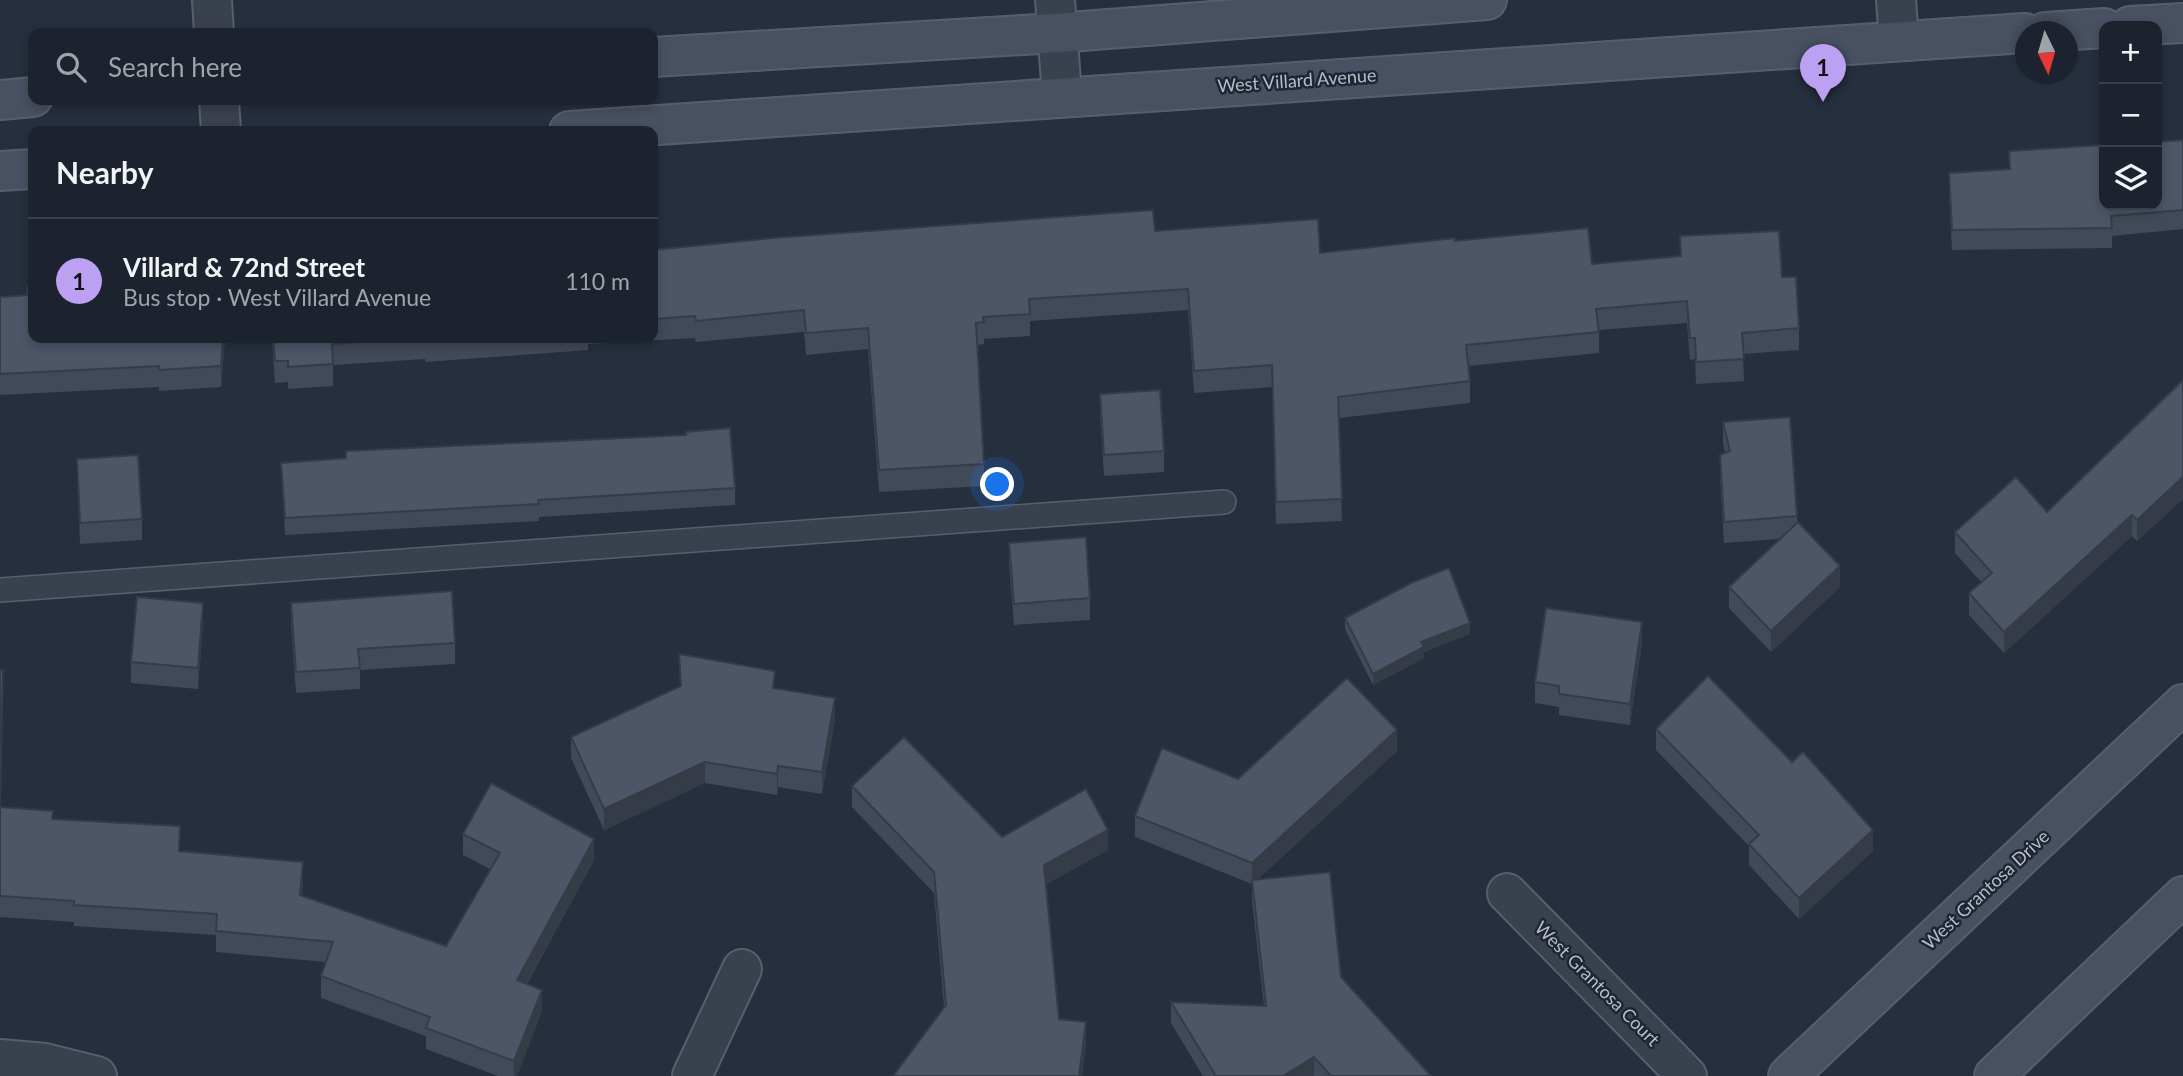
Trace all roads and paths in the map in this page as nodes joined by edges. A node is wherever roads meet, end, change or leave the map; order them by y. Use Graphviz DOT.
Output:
graph roads {
  1 [pos="212,0"];
  2 [pos="1487,0"];
  3 [pos="1896,0"];
  4 [pos="1056,16"];
  5 [pos="2183,23"];
  6 [pos="2162,24"];
  7 [pos="214,28"];
  8 [pos="2099,28"];
  9 [pos="2078,30"];
  10 [pos="2015,34"];
  11 [pos="1899,40"];
  12 [pos="658,56"];
  13 [pos="1062,96"];
  14 [pos="28,97"];
  15 [pos="0,100"];
  16 [pos="219,105"];
  17 [pos="221,126"];
  18 [pos="639,126"];
  19 [pos="28,169"];
  20 [pos="0,171"];
  21 [pos="1224,502"];
  22 [pos="0,590"];
  23 [pos="2183,704"];
  24 [pos="1507,893"];
  25 [pos="2183,896"];
  26 [pos="742,969"];
  27 [pos="0,1059"];
  28 [pos="97,1076"];
  29 [pos="692,1076"];
  30 [pos="1687,1076"];
  31 [pos="1788,1076"];
  32 [pos="1994,1076"];
  1 -- 7 [label="street"];
  2 -- 4 [label="street"];
  3 -- 11 [label="street"];
  4 -- 12 [label="street"];
  4 -- 13 [label="street"];
  5 -- 6 [label="street"];
  8 -- 9 [label="street"];
  10 -- 11 [label="street, West Villard Avenue"];
  11 -- 13 [label="street, West Villard Avenue"];
  13 -- 18 [label="street, West Villard Avenue"];
  14 -- 15 [label="street"];
  16 -- 17 [label="street"];
  19 -- 20 [label="street"];
  21 -- 22 [label="lane"];
  23 -- 31 [label="street, West Grantosa Drive"];
  24 -- 30 [label="street, West Grantosa Court"];
  25 -- 32 [label="street"];
  26 -- 29 [label="street"];
  27 -- 28 [label="street"];
}
